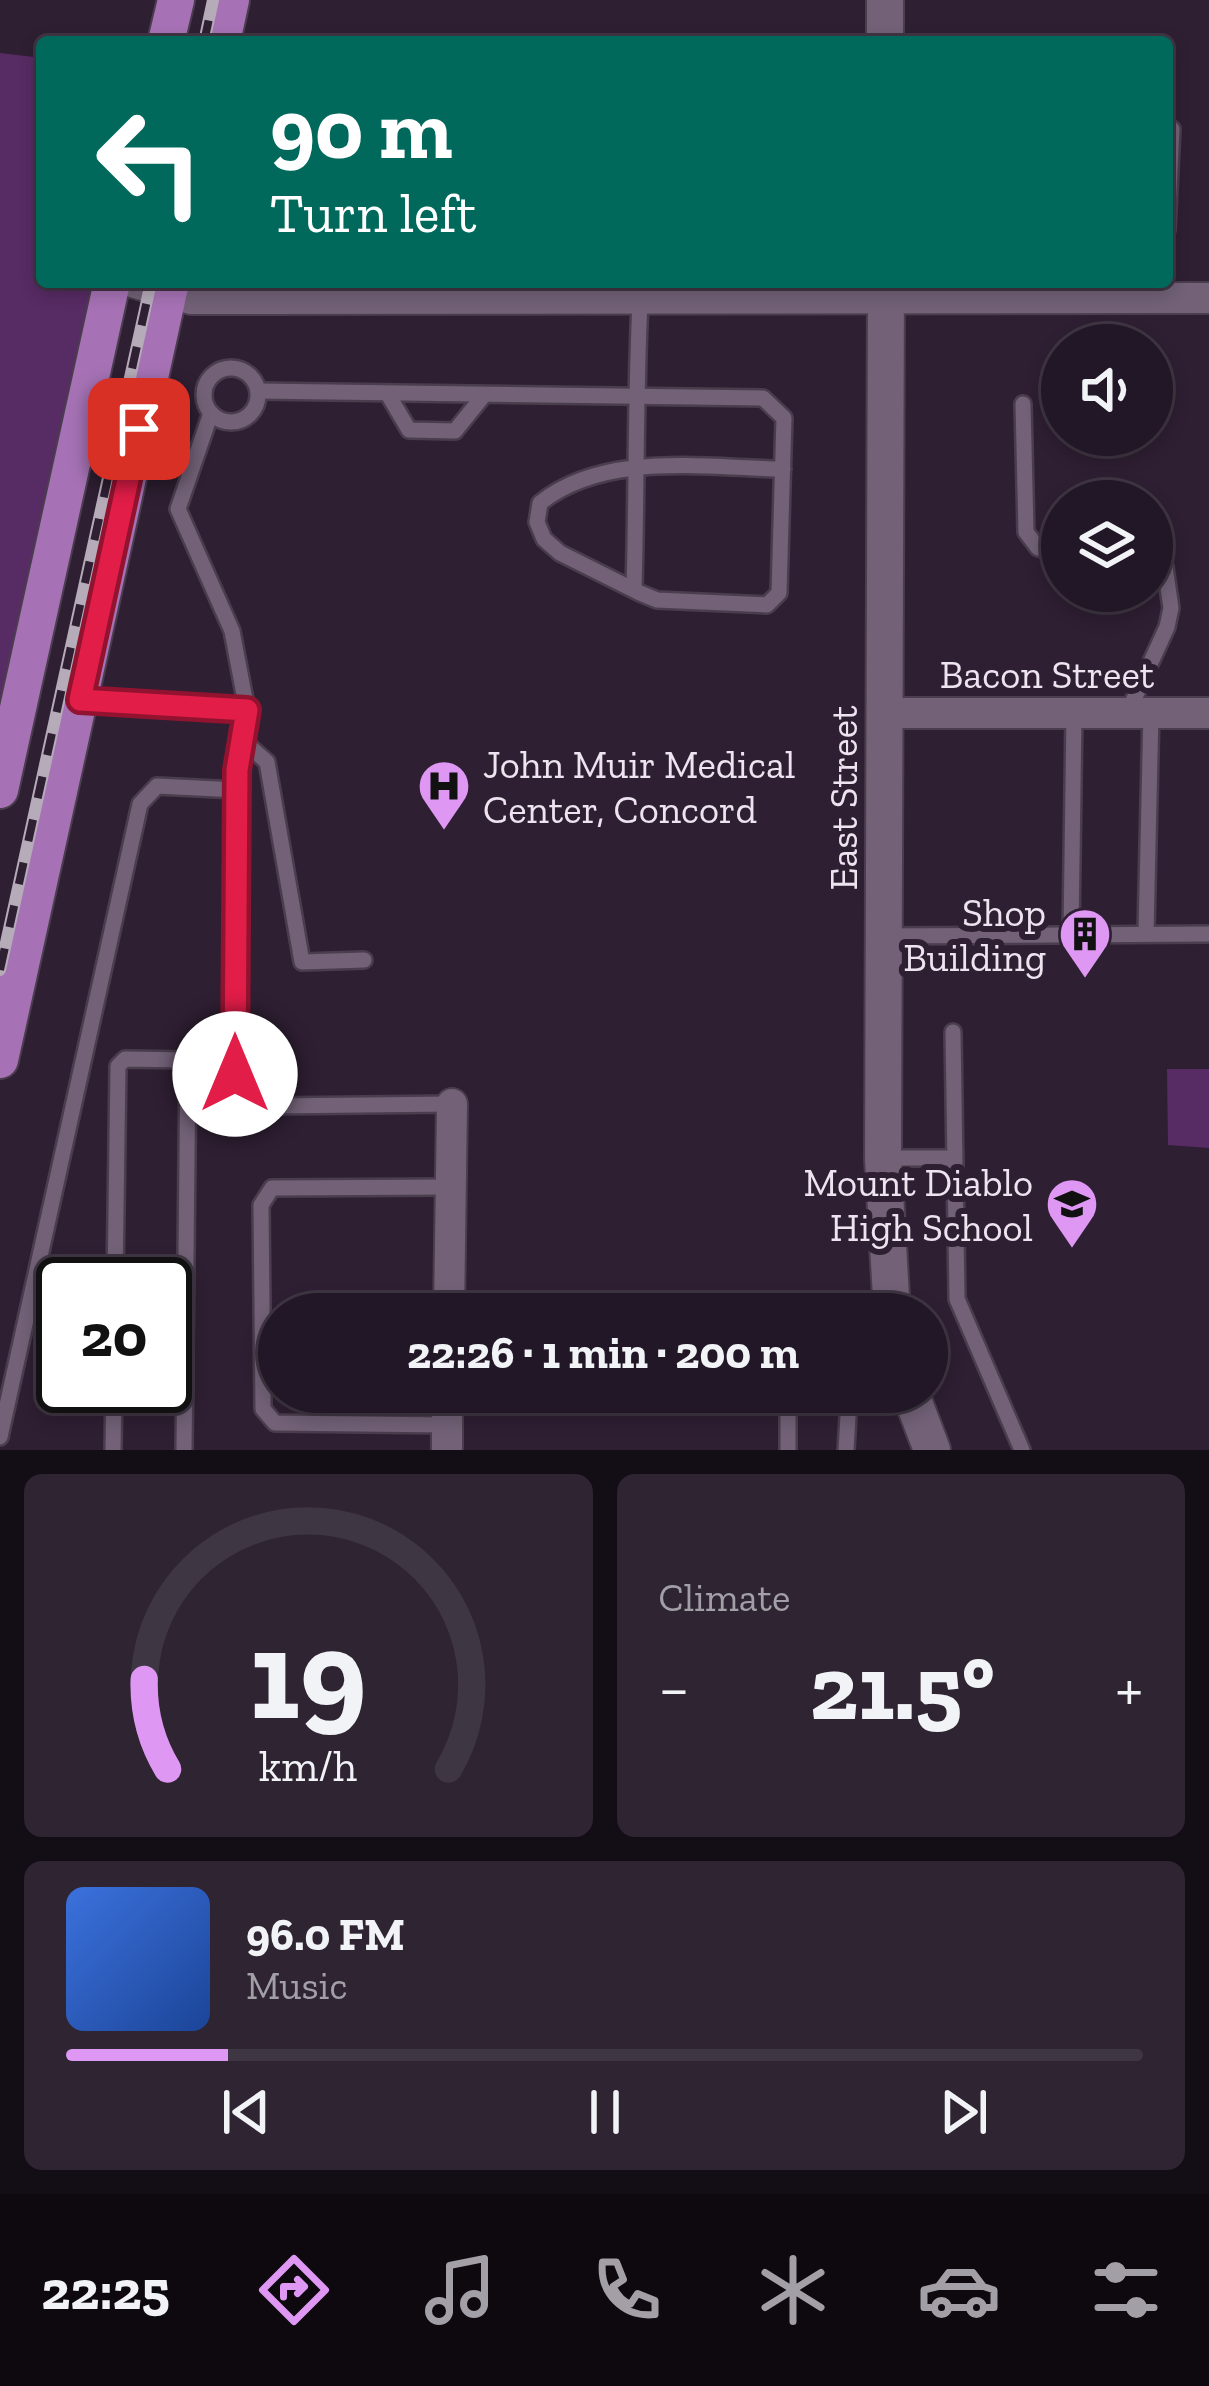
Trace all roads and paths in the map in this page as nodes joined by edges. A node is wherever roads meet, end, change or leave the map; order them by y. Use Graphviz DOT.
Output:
graph roads {
  1 [pos="176,0"];
  2 [pos="231,0"];
  3 [pos="885,0"];
  4 [pos="167,36"];
  5 [pos="224,36"];
  6 [pos="885,36"];
  7 [pos="111,288"];
  8 [pos="170,288"];
  9 [pos="570,290"];
  10 [pos="640,290"];
  11 [pos="1164,290"];
  12 [pos="258,291"];
  13 [pos="886,291"];
  14 [pos="1209,298"];
  15 [pos="258,391"];
  16 [pos="484,395"];
  17 [pos="389,396"];
  18 [pos="633,398"];
  19 [pos="1023,404"];
  20 [pos="211,413"];
  21 [pos="638,466"];
  22 [pos="783,469"];
  23 [pos="1041,549"];
  24 [pos="634,589"];
  25 [pos="1170,612"];
  26 [pos="26,681"];
  27 [pos="80,700"];
  28 [pos="247,710"];
  29 [pos="1073,712"];
  30 [pos="1140,712"];
  31 [pos="886,713"];
  32 [pos="1209,713"];
  33 [pos="242,740"];
  34 [pos="0,790"];
  35 [pos="237,790"];
  36 [pos="1071,932"];
  37 [pos="1147,933"];
  38 [pos="1209,934"];
  39 [pos="884,936"];
  40 [pos="364,960"];
  41 [pos="952,1032"];
  42 [pos="0,1060"];
  43 [pos="452,1104"];
  44 [pos="883,1158"];
  45 [pos="953,1158"];
  46 [pos="450,1187"];
  47 [pos="115,1257"];
  48 [pos="186,1257"];
  49 [pos="448,1293"];
  50 [pos="890,1293"];
  51 [pos="114,1413"];
  52 [pos="184,1413"];
  53 [pos="788,1413"];
  54 [pos="852,1413"];
  55 [pos="918,1413"];
  56 [pos="0,1437"];
  57 [pos="447,1437"];
  58 [pos="113,1450"];
  59 [pos="184,1450"];
  60 [pos="788,1450"];
  61 [pos="847,1450"];
  62 [pos="932,1450"];
  63 [pos="1022,1450"];
  1 -- 4 [label="main road"];
  2 -- 5 [label="main road"];
  3 -- 6 [label="street"];
  7 -- 26 [label="main road"];
  8 -- 12 [label="street"];
  8 -- 27 [label="main road"];
  9 -- 10 [label="street"];
  9 -- 12 [label="street"];
  10 -- 13 [label="street"];
  10 -- 18 [label="lane"];
  11 -- 13 [label="street"];
  11 -- 14 [label="street"];
  13 -- 31 [label="street, East Street"];
  15 -- 17 [label="lane"];
  15 -- 20 [label="lane"];
  15 -- 20 [label="lane"];
  16 -- 17 [label="lane"];
  16 -- 17 [label="lane"];
  16 -- 18 [label="lane"];
  18 -- 21 [label="lane"];
  18 -- 22 [label="lane"];
  19 -- 23 [label="lane"];
  20 -- 28 [label="lane"];
  21 -- 22 [label="lane"];
  21 -- 24 [label="lane"];
  21 -- 24 [label="lane"];
  22 -- 24 [label="lane"];
  25 -- 30 [label="lane"];
  26 -- 27 [label="main road"];
  26 -- 34 [label="main road"];
  27 -- 28 [label="lane"];
  27 -- 42 [label="main road"];
  28 -- 33 [label="lane"];
  29 -- 30 [label="street, Bacon Street"];
  29 -- 31 [label="street, Bacon Street"];
  29 -- 36 [label="lane"];
  30 -- 32 [label="street, Bacon Street"];
  30 -- 37 [label="lane"];
  31 -- 39 [label="street, East Street"];
  33 -- 35 [label="lane"];
  33 -- 40 [label="lane"];
  35 -- 43 [label="lane"];
  35 -- 56 [label="lane"];
  36 -- 37 [label="lane"];
  36 -- 39 [label="lane"];
  37 -- 38 [label="lane"];
  39 -- 44 [label="street, East Street"];
  41 -- 45 [label="lane"];
  43 -- 46 [label="street"];
  44 -- 45 [label="lane"];
  44 -- 50 [label="street, East Street"];
  45 -- 63 [label="lane"];
  46 -- 49 [label="street"];
  46 -- 57 [label="lane"];
  47 -- 48 [label="lane"];
  51 -- 58 [label="lane"];
  52 -- 59 [label="lane"];
  53 -- 60 [label="lane"];
  54 -- 61 [label="lane"];
  55 -- 62 [label="street"];
}
